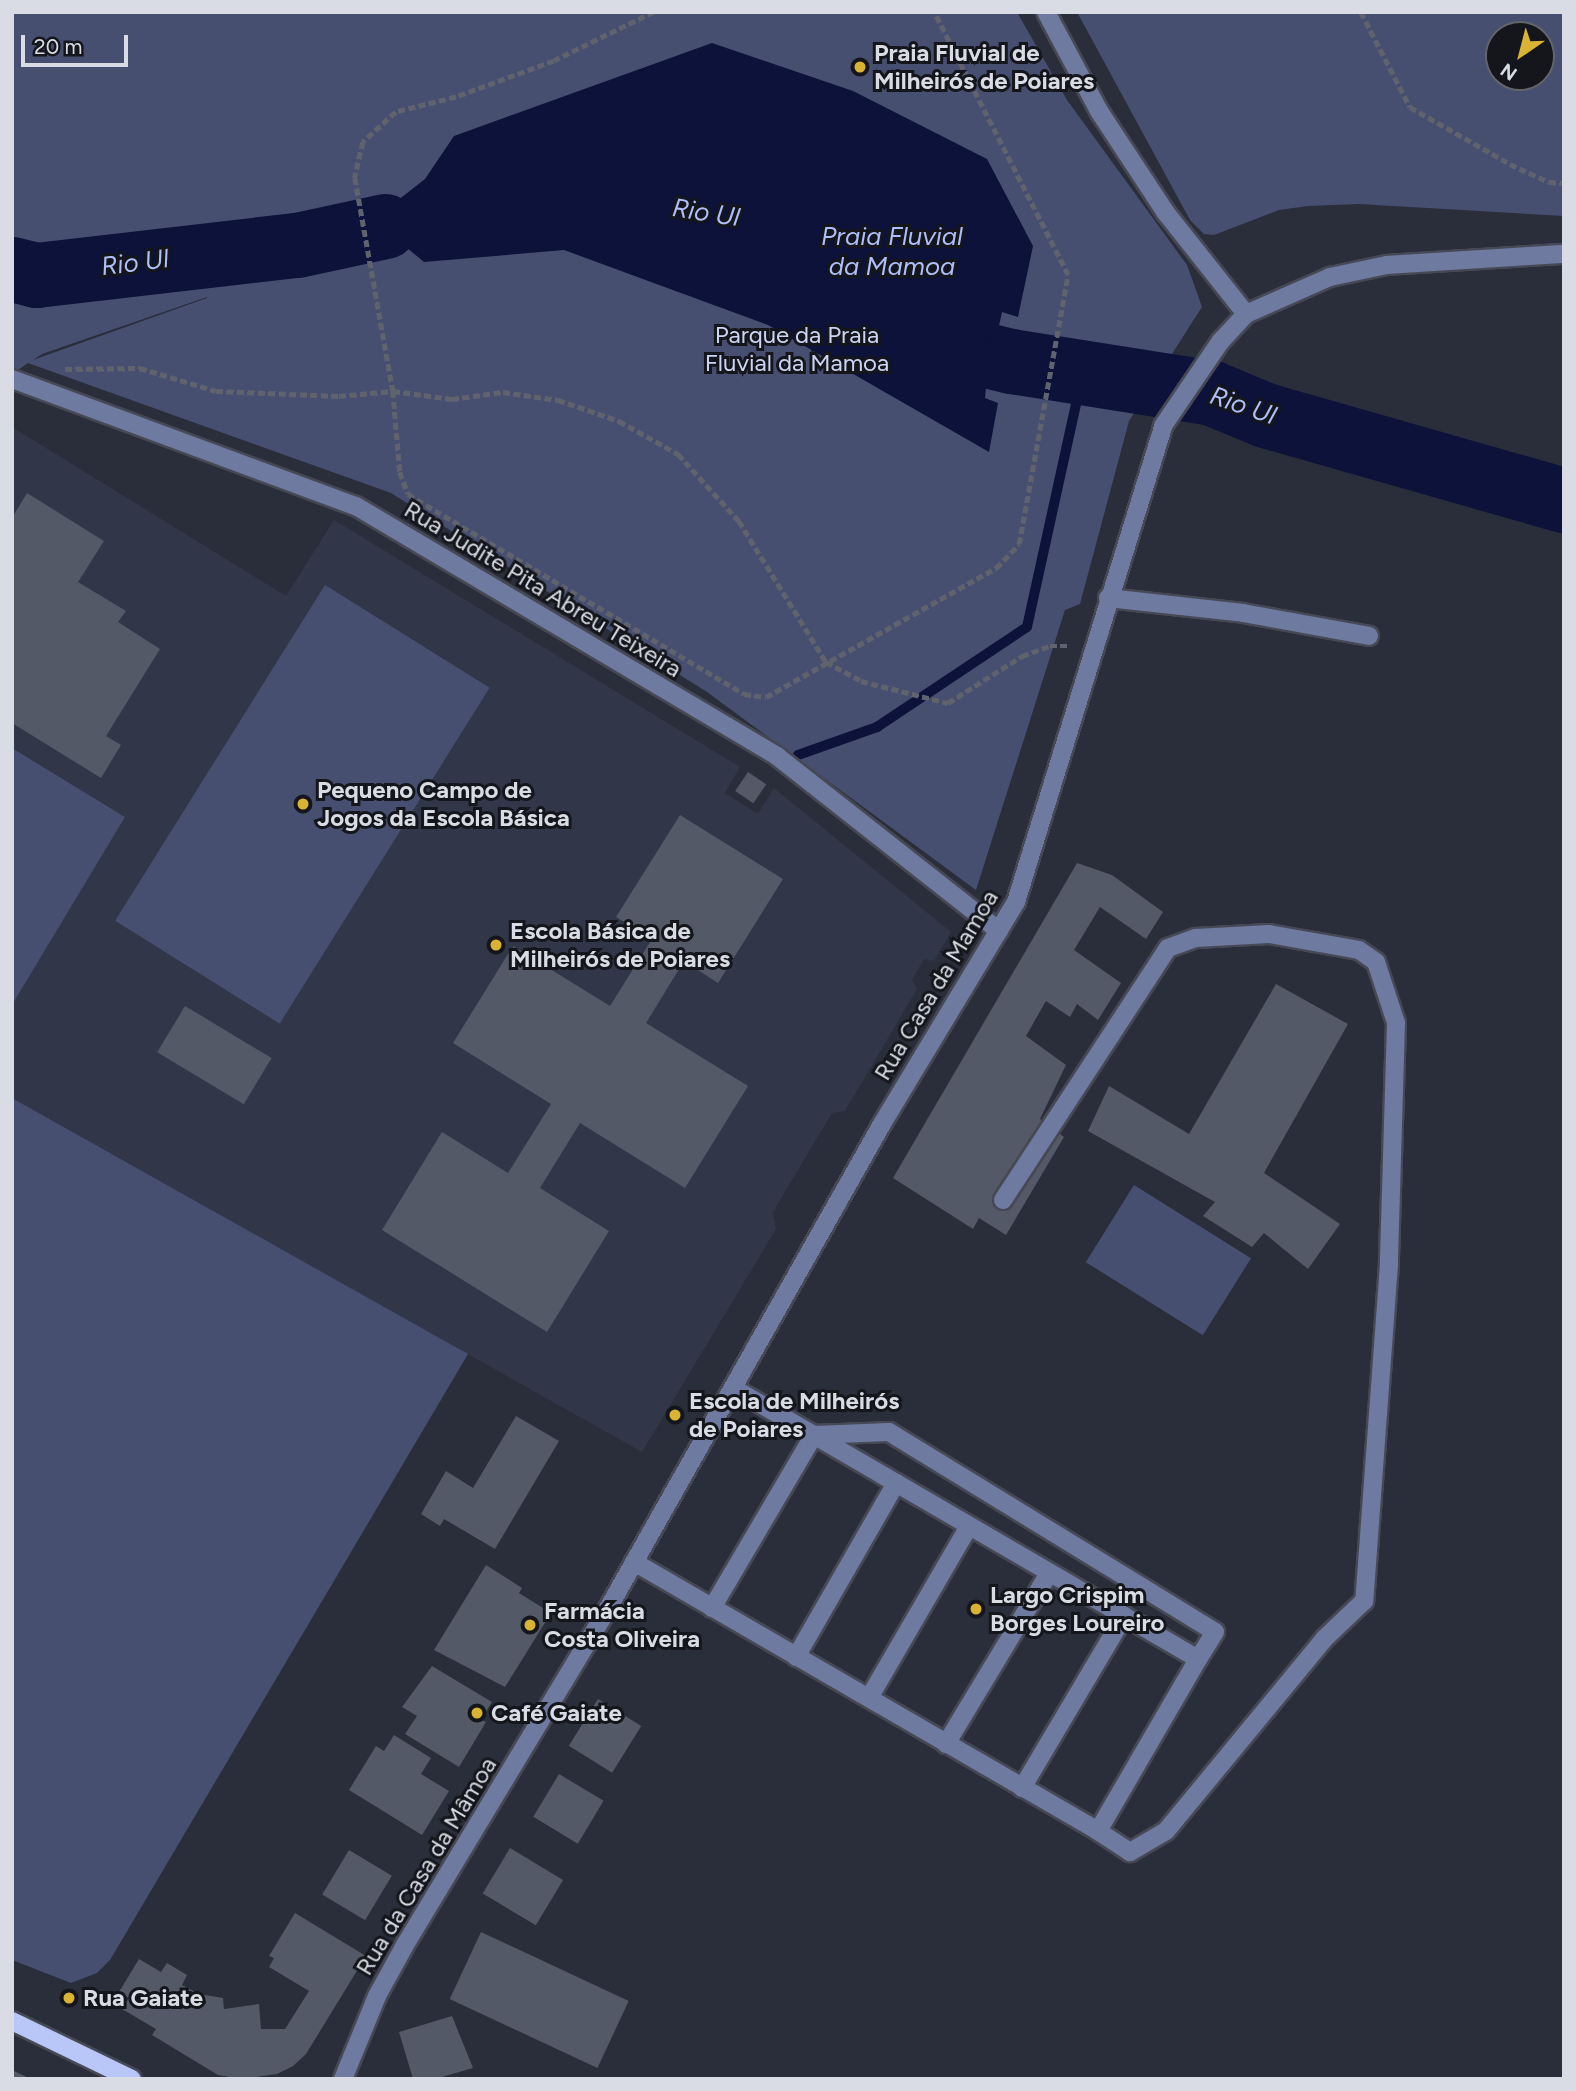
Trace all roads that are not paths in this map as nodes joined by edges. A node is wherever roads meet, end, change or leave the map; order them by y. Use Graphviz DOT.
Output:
graph roads {
  1 [pos="1046,12"];
  2 [pos="1564,254"];
  3 [pos="1245,314"];
  4 [pos="12,379"];
  5 [pos="1108,598"];
  6 [pos="1369,636"];
  7 [pos="999,931"];
  8 [pos="1003,1200"];
  9 [pos="733,1388"];
  10 [pos="814,1436"];
  11 [pos="896,1483"];
  12 [pos="969,1526"];
  13 [pos="634,1562"];
  14 [pos="1049,1573"];
  15 [pos="712,1608"];
  16 [pos="606,1612"];
  17 [pos="1124,1616"];
  18 [pos="796,1657"];
  19 [pos="1198,1659"];
  20 [pos="869,1699"];
  21 [pos="946,1744"];
  22 [pos="1022,1788"];
  23 [pos="1098,1831"];
  24 [pos="12,2021"];
  25 [pos="132,2079"];
  26 [pos="343,2079"];
  1 -- 3 [label="street"];
  2 -- 3 [label="street"];
  3 -- 5 [label="street, Rua Casa da Mamoa"];
  4 -- 7 [label="street, Rua Judite Pita Abreu Teixeira"];
  5 -- 6 [label="street"];
  5 -- 7 [label="street, Rua Casa da Mamoa"];
  7 -- 9 [label="street, Rua Casa da Mamoa"];
  8 -- 23 [label="street"];
  9 -- 10 [label="street"];
  9 -- 13 [label="street, Rua Casa da Mamoa"];
  10 -- 11 [label="street"];
  10 -- 15 [label="street"];
  10 -- 19 [label="street"];
  11 -- 12 [label="street"];
  11 -- 18 [label="street"];
  12 -- 14 [label="street"];
  12 -- 20 [label="street"];
  13 -- 15 [label="street"];
  13 -- 16 [label="street, Rua Casa da Mamoa"];
  14 -- 17 [label="street"];
  14 -- 21 [label="street"];
  15 -- 18 [label="street"];
  16 -- 26 [label="street, Rua da Casa da Mâmoa"];
  17 -- 19 [label="street"];
  17 -- 22 [label="street"];
  18 -- 20 [label="street"];
  19 -- 23 [label="street"];
  20 -- 21 [label="street"];
  21 -- 22 [label="street"];
  22 -- 23 [label="street"];
  24 -- 25 [label="main road"];
}
